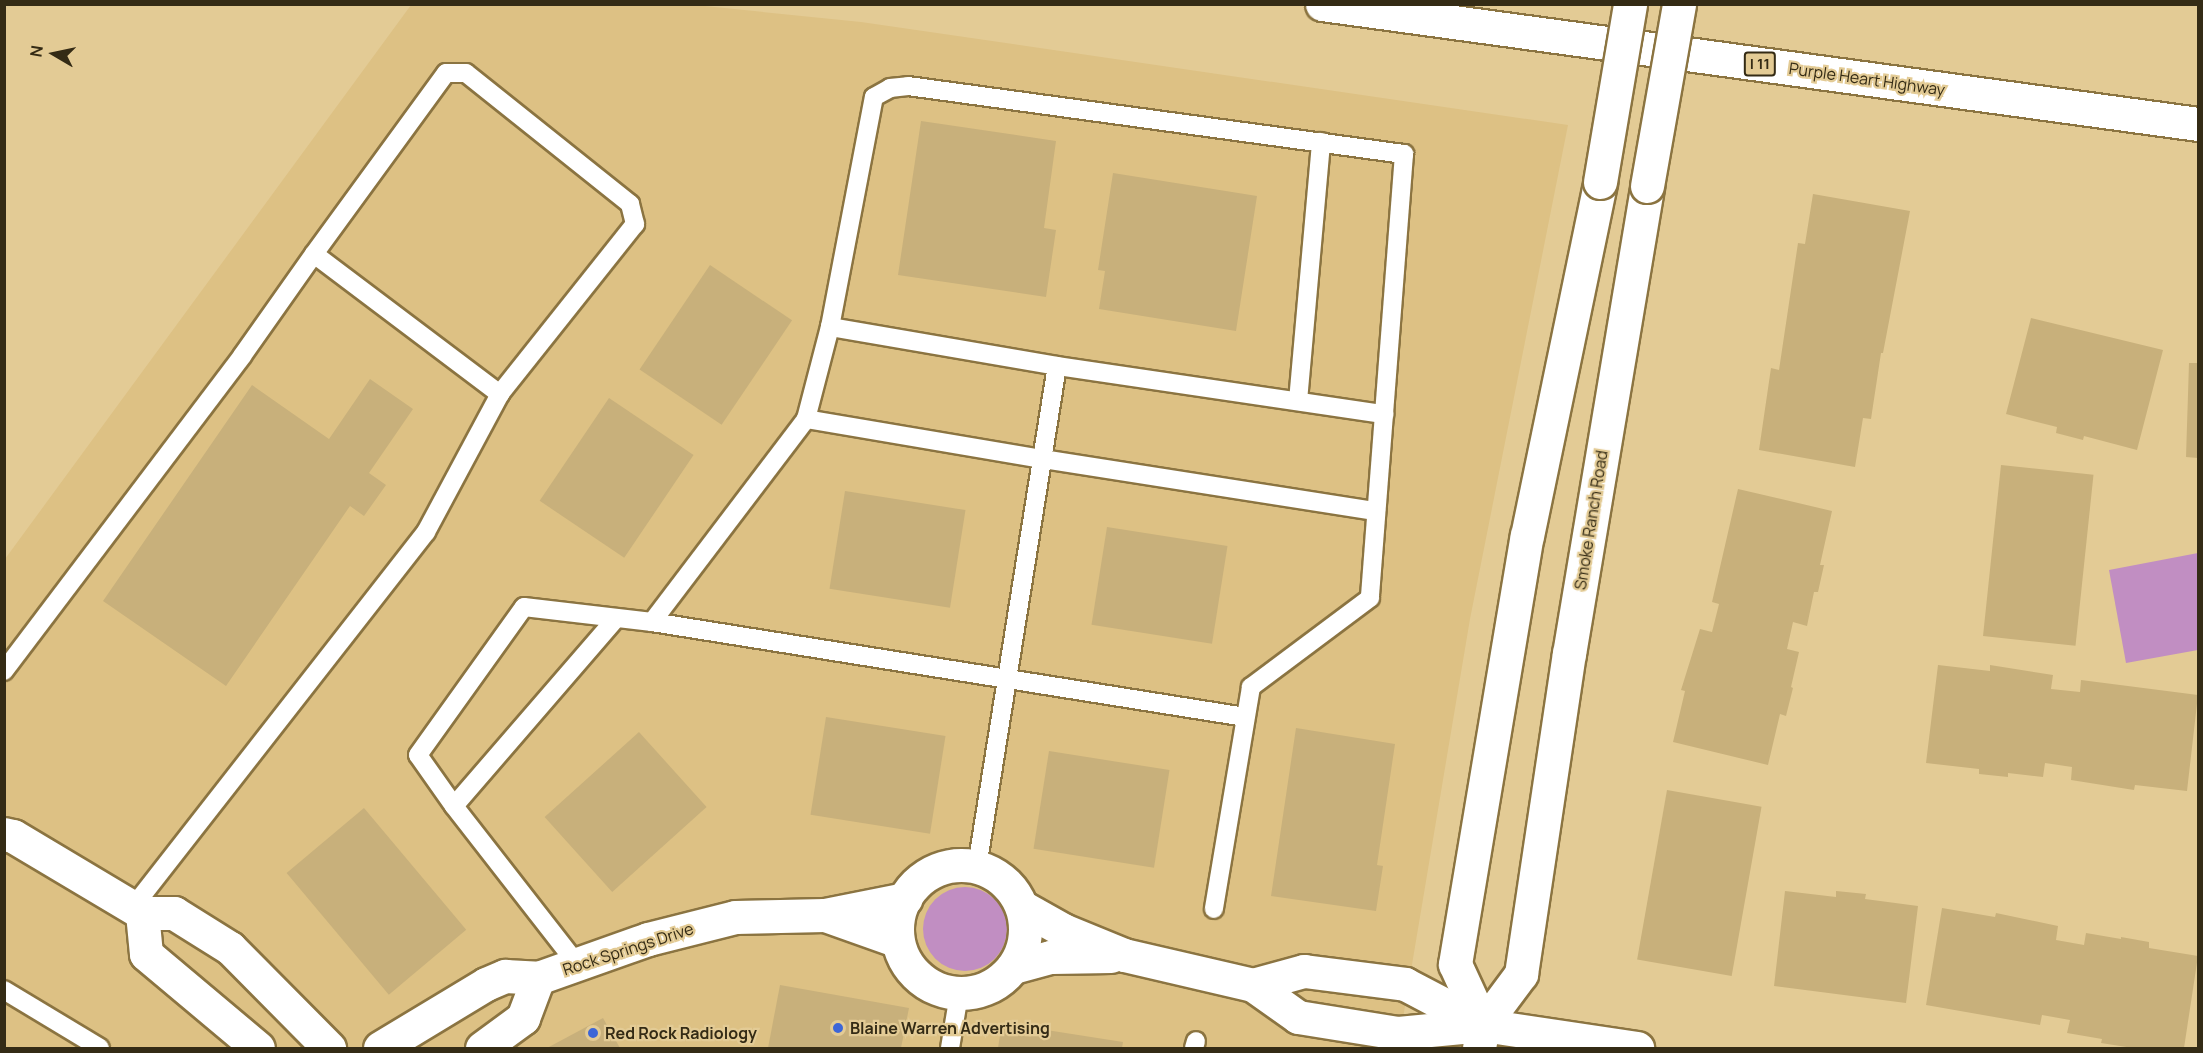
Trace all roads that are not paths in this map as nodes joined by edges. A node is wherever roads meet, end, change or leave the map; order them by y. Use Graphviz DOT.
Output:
graph roads {
  1 [pos="1322,4"];
  2 [pos="1630,4"];
  3 [pos="1679,4"];
  4 [pos="2199,124"];
  5 [pos="1321,142"];
  6 [pos="314,254"];
  7 [pos="830,327"];
  8 [pos="1057,366"];
  9 [pos="500,394"];
  10 [pos="1298,401"];
  11 [pos="1384,414"];
  12 [pos="806,419"];
  13 [pos="1043,459"];
  14 [pos="1376,511"];
  15 [pos="616,618"];
  16 [pos="652,622"];
  17 [pos="4,671"];
  18 [pos="1007,678"];
  19 [pos="1245,717"];
  20 [pos="454,806"];
  21 [pos="4,834"];
  22 [pos="977,867"];
  23 [pos="905,899"];
  24 [pos="1022,907"];
  25 [pos="1214,909"];
  26 [pos="137,911"];
  27 [pos="825,915"];
  28 [pos="898,941"];
  29 [pos="1124,956"];
  30 [pos="577,964"];
  31 [pos="1013,967"];
  32 [pos="538,978"];
  33 [pos="1252,985"];
  34 [pos="4,990"];
  35 [pos="959,994"];
  36 [pos="1481,1037"];
  37 [pos="100,1048"];
  38 [pos="258,1048"];
  39 [pos="329,1048"];
  40 [pos="380,1048"];
  41 [pos="482,1048"];
  42 [pos="950,1048"];
  43 [pos="1637,1048"];
  1 -- 4 [label="main road, Purple Heart Highway / I 11"];
  2 -- 36 [label="main road, bridge"];
  3 -- 36 [label="main road, Smoke Ranch Road, bridge"];
  5 -- 7 [label="lane"];
  5 -- 10 [label="lane"];
  5 -- 11 [label="lane"];
  6 -- 9 [label="lane"];
  6 -- 9 [label="lane"];
  6 -- 17 [label="lane"];
  7 -- 8 [label="lane"];
  7 -- 12 [label="lane"];
  8 -- 10 [label="lane"];
  8 -- 13 [label="lane"];
  9 -- 26 [label="lane"];
  10 -- 11 [label="lane"];
  11 -- 14 [label="lane"];
  12 -- 13 [label="lane"];
  12 -- 16 [label="lane"];
  13 -- 14 [label="lane"];
  13 -- 18 [label="lane"];
  14 -- 19 [label="lane"];
  15 -- 16 [label="lane"];
  15 -- 20 [label="lane"];
  15 -- 20 [label="lane"];
  16 -- 18 [label="lane"];
  18 -- 19 [label="lane"];
  18 -- 22 [label="lane"];
  19 -- 25 [label="lane"];
  20 -- 30 [label="lane"];
  21 -- 26 [label="main road"];
  22 -- 23 [label="main road"];
  22 -- 24 [label="main road"];
  23 -- 27 [label="main road, Rock Springs Drive"];
  23 -- 28 [label="main road"];
  24 -- 29 [label="main road"];
  24 -- 31 [label="main road"];
  26 -- 38 [label="main road"];
  26 -- 39 [label="main road"];
  27 -- 28 [label="main road, Rock Springs Drive"];
  27 -- 30 [label="main road, Rock Springs Drive"];
  28 -- 35 [label="main road"];
  29 -- 31 [label="main road"];
  29 -- 33 [label="main road"];
  30 -- 32 [label="main road, Rock Springs Drive"];
  31 -- 35 [label="main road"];
  32 -- 40 [label="main road, Rock Springs Drive"];
  32 -- 41 [label="main road"];
  33 -- 36 [label="main road"];
  33 -- 36 [label="main road"];
  34 -- 37 [label="lane"];
  35 -- 42 [label="lane"];
  36 -- 43 [label="main road"];
}
